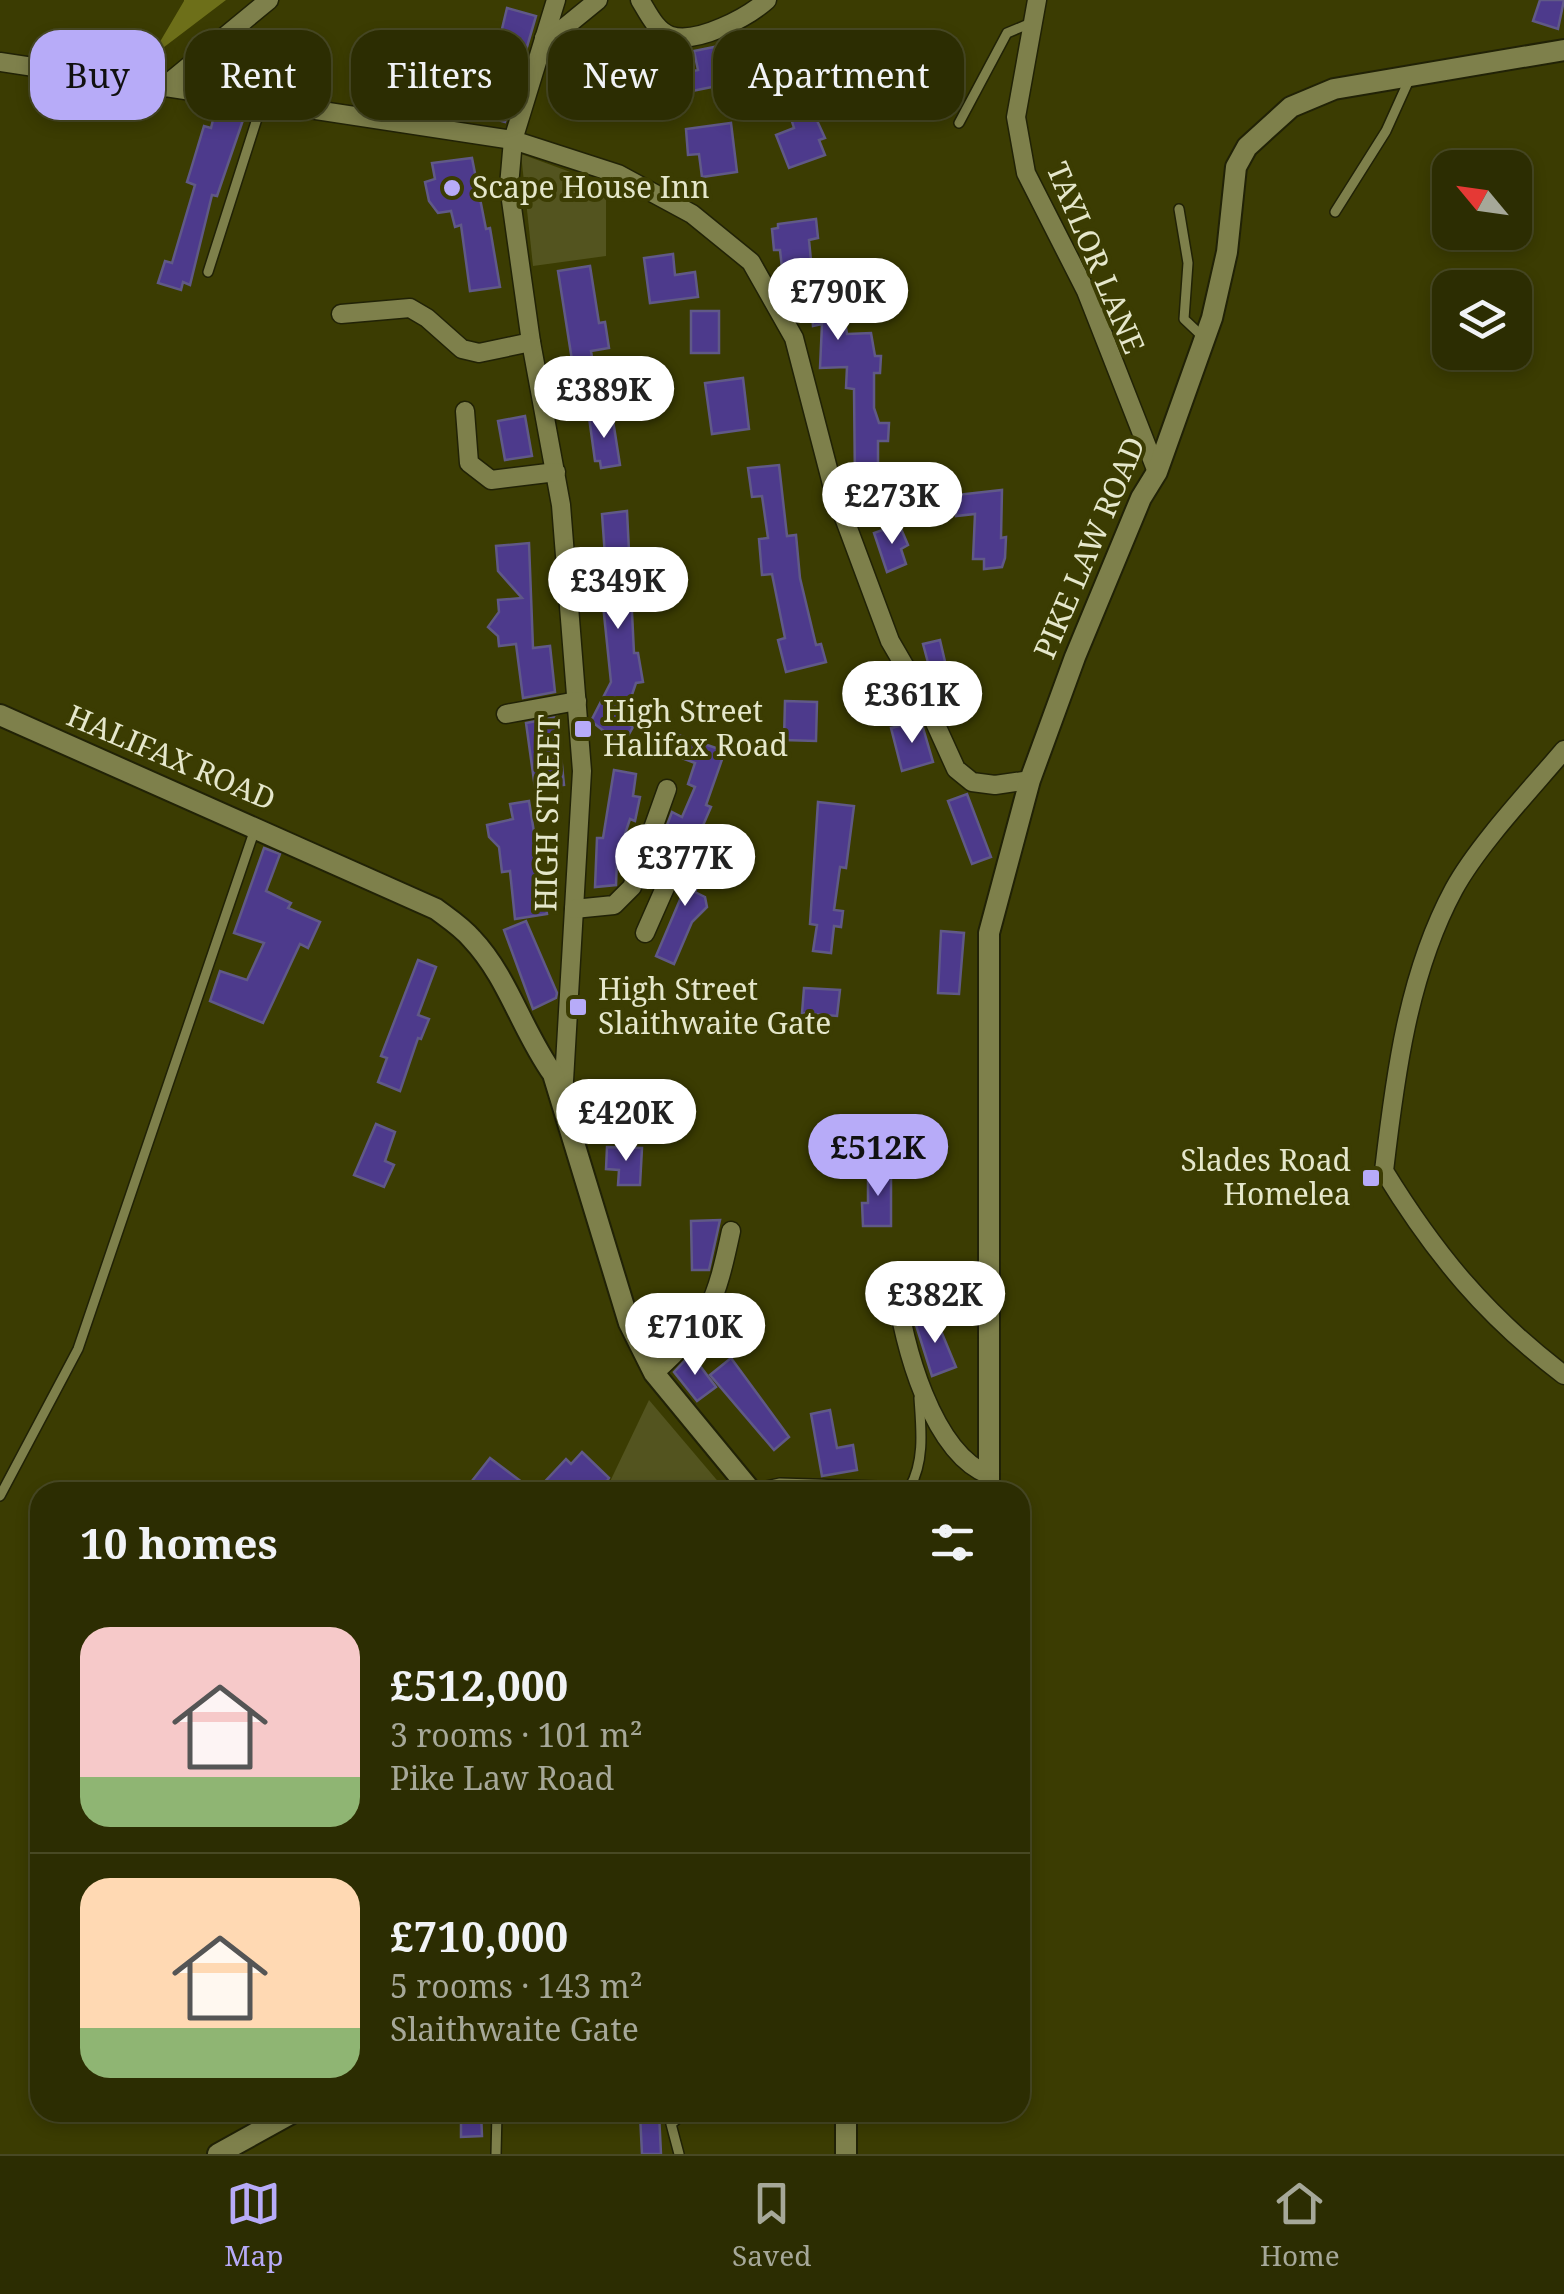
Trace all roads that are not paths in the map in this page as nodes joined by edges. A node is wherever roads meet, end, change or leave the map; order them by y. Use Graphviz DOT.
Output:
graph roads {
  1 [pos="268,0"];
  2 [pos="556,0"];
  3 [pos="598,0"];
  4 [pos="640,0"];
  5 [pos="767,0"];
  6 [pos="1037,0"];
  7 [pos="1034,22"];
  8 [pos="544,38"];
  9 [pos="1564,50"];
  10 [pos="0,62"];
  11 [pos="30,67"];
  12 [pos="1412,74"];
  13 [pos="165,85"];
  14 [pos="331,113"];
  15 [pos="257,120"];
  16 [pos="960,122"];
  17 [pos="512,140"];
  18 [pos="1179,209"];
  19 [pos="1335,212"];
  20 [pos="208,272"];
  21 [pos="341,314"];
  22 [pos="1204,339"];
  23 [pos="531,342"];
  24 [pos="465,411"];
  25 [pos="556,472"];
  26 [pos="1157,472"];
  27 [pos="578,701"];
  28 [pos="506,714"];
  29 [pos="0,715"];
  30 [pos="1564,750"];
  31 [pos="1030,780"];
  32 [pos="667,789"];
  33 [pos="256,826"];
  34 [pos="648,841"];
  35 [pos="574,909"];
  36 [pos="646,932"];
  37 [pos="563,1099"];
  38 [pos="731,1231"];
  39 [pos="896,1288"];
  40 [pos="654,1373"];
  41 [pos="918,1373"];
  42 [pos="1564,1376"];
  43 [pos="744,1482"];
  44 [pos="913,1482"];
  45 [pos="987,1482"];
  46 [pos="989,1482"];
  47 [pos="0,1496"];
  48 [pos="276,2122"];
  49 [pos="497,2122"];
  50 [pos="674,2122"];
  51 [pos="846,2122"];
  52 [pos="218,2154"];
  53 [pos="496,2154"];
  54 [pos="679,2154"];
  55 [pos="846,2154"];
  1 -- 13 [label="street"];
  2 -- 8 [label="street, HIGH STREET"];
  3 -- 8 [label="street"];
  4 -- 5 [label="street"];
  6 -- 7 [label="street, TAYLOR LANE"];
  7 -- 16 [label="lane"];
  7 -- 26 [label="street, TAYLOR LANE"];
  8 -- 17 [label="street, HIGH STREET"];
  9 -- 12 [label="street, PIKE LAW ROAD"];
  10 -- 11 [label="street"];
  12 -- 19 [label="lane"];
  12 -- 22 [label="street, PIKE LAW ROAD"];
  14 -- 17 [label="street"];
  15 -- 20 [label="lane"];
  17 -- 23 [label="street, HIGH STREET"];
  17 -- 31 [label="street"];
  18 -- 22 [label="lane"];
  21 -- 23 [label="street"];
  22 -- 26 [label="street, PIKE LAW ROAD"];
  23 -- 25 [label="street, HIGH STREET"];
  24 -- 25 [label="street"];
  25 -- 27 [label="street, HIGH STREET"];
  26 -- 31 [label="street, PIKE LAW ROAD"];
  27 -- 28 [label="street"];
  27 -- 35 [label="street, HIGH STREET"];
  29 -- 33 [label="street, HALIFAX ROAD"];
  30 -- 42 [label="street"];
  31 -- 46 [label="street, PIKE LAW ROAD"];
  32 -- 34 [label="street"];
  33 -- 37 [label="street, HALIFAX ROAD"];
  33 -- 47 [label="lane"];
  34 -- 35 [label="street"];
  34 -- 36 [label="street"];
  35 -- 37 [label="street, HIGH STREET"];
  37 -- 40 [label="street, HALIFAX ROAD"];
  38 -- 40 [label="street"];
  39 -- 41 [label="street"];
  40 -- 43 [label="street, HALIFAX ROAD"];
  41 -- 44 [label="lane"];
  41 -- 45 [label="street"];
  48 -- 52 [label="street"];
  49 -- 53 [label="lane"];
  50 -- 54 [label="lane"];
  51 -- 55 [label="street"];
}
